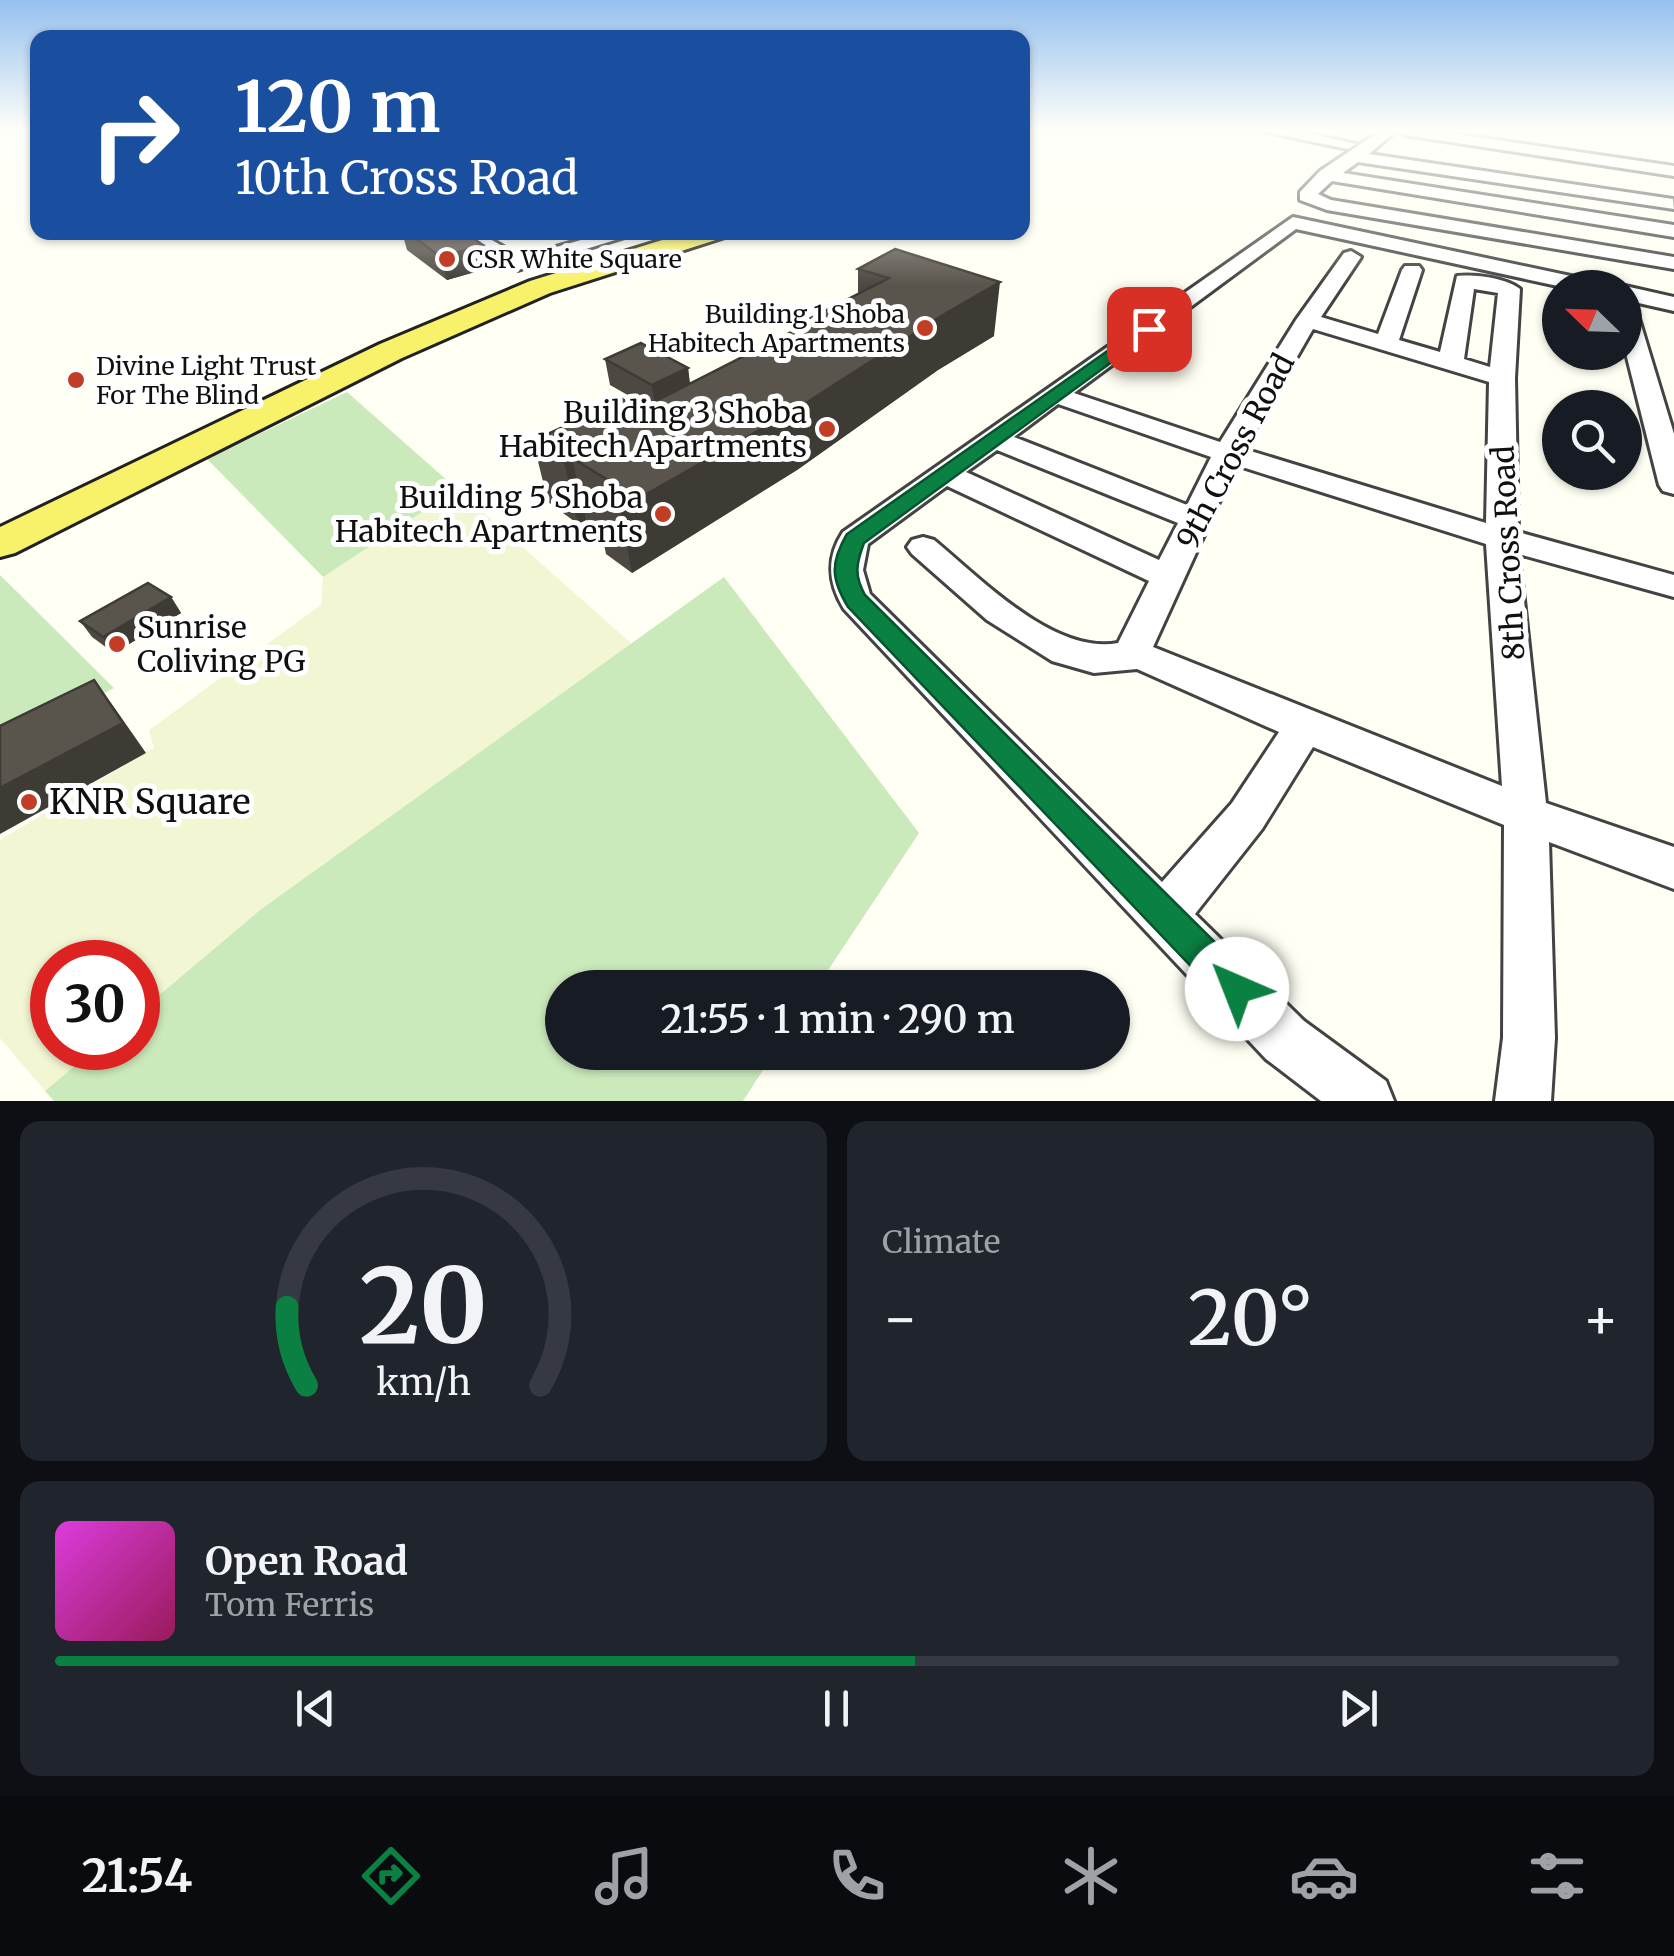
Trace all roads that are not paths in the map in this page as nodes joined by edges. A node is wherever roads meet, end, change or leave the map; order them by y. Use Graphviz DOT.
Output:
graph roads {
  1 [pos="1319,182"];
  2 [pos="1372,182"];
  3 [pos="1542,182"];
  4 [pos="1673,204"];
  5 [pos="1293,222"];
  6 [pos="1674,231"];
  7 [pos="475,240"];
  8 [pos="620,240"];
  9 [pos="683,240"];
  10 [pos="1351,257"];
  11 [pos="1674,263"];
  12 [pos="1412,270"];
  13 [pos="1542,276"];
  14 [pos="530,277"];
  15 [pos="1465,280"];
  16 [pos="1642,297"];
  17 [pos="1674,304"];
  18 [pos="1307,320"];
  19 [pos="1388,341"];
  20 [pos="1451,361"];
  21 [pos="1642,368"];
  22 [pos="1502,378"];
  23 [pos="1056,395"];
  24 [pos="995,439"];
  25 [pos="1226,455"];
  26 [pos="946,474"];
  27 [pos="1674,485"];
  28 [pos="1196,520"];
  29 [pos="0,525"];
  30 [pos="1502,540"];
  31 [pos="0,544"];
  32 [pos="922,548"];
  33 [pos="1168,576"];
  34 [pos="1674,586"];
  35 [pos="1132,652"];
  36 [pos="1304,728"];
  37 [pos="1526,817"];
  38 [pos="1674,868"];
  39 [pos="1165,914"];
  40 [pos="1366,1101"];
  41 [pos="1523,1101"];
  1 -- 5 [label="street"];
  2 -- 6 [label="street"];
  3 -- 4 [label="street"];
  5 -- 10 [label="street"];
  5 -- 11 [label="street"];
  5 -- 13 [label="street"];
  5 -- 23 [label="street"];
  7 -- 14 [label="street"];
  8 -- 14 [label="main road"];
  9 -- 14 [label="main road"];
  10 -- 12 [label="street"];
  10 -- 18 [label="street, 9th Cross Road"];
  12 -- 15 [label="street"];
  12 -- 19 [label="street"];
  14 -- 29 [label="main road"];
  14 -- 31 [label="main road"];
  15 -- 20 [label="street"];
  15 -- 22 [label="street, 8th Cross Road"];
  16 -- 17 [label="street"];
  18 -- 19 [label="street"];
  18 -- 25 [label="street, 9th Cross Road"];
  19 -- 20 [label="street"];
  20 -- 22 [label="street"];
  21 -- 27 [label="street"];
  22 -- 30 [label="street, 8th Cross Road"];
  23 -- 24 [label="street"];
  23 -- 25 [label="street"];
  24 -- 26 [label="street"];
  24 -- 28 [label="street"];
  25 -- 28 [label="street, 9th Cross Road"];
  25 -- 30 [label="street"];
  26 -- 33 [label="street"];
  26 -- 39 [label="street"];
  28 -- 33 [label="street, 9th Cross Road"];
  30 -- 34 [label="street"];
  30 -- 37 [label="street, 8th Cross Road"];
  32 -- 35 [label="street"];
  33 -- 35 [label="street, 9th Cross Road"];
  35 -- 36 [label="street"];
  36 -- 37 [label="street"];
  36 -- 39 [label="street"];
  37 -- 38 [label="street"];
  37 -- 41 [label="street, 8th Cross Road"];
  39 -- 40 [label="street"];
}
